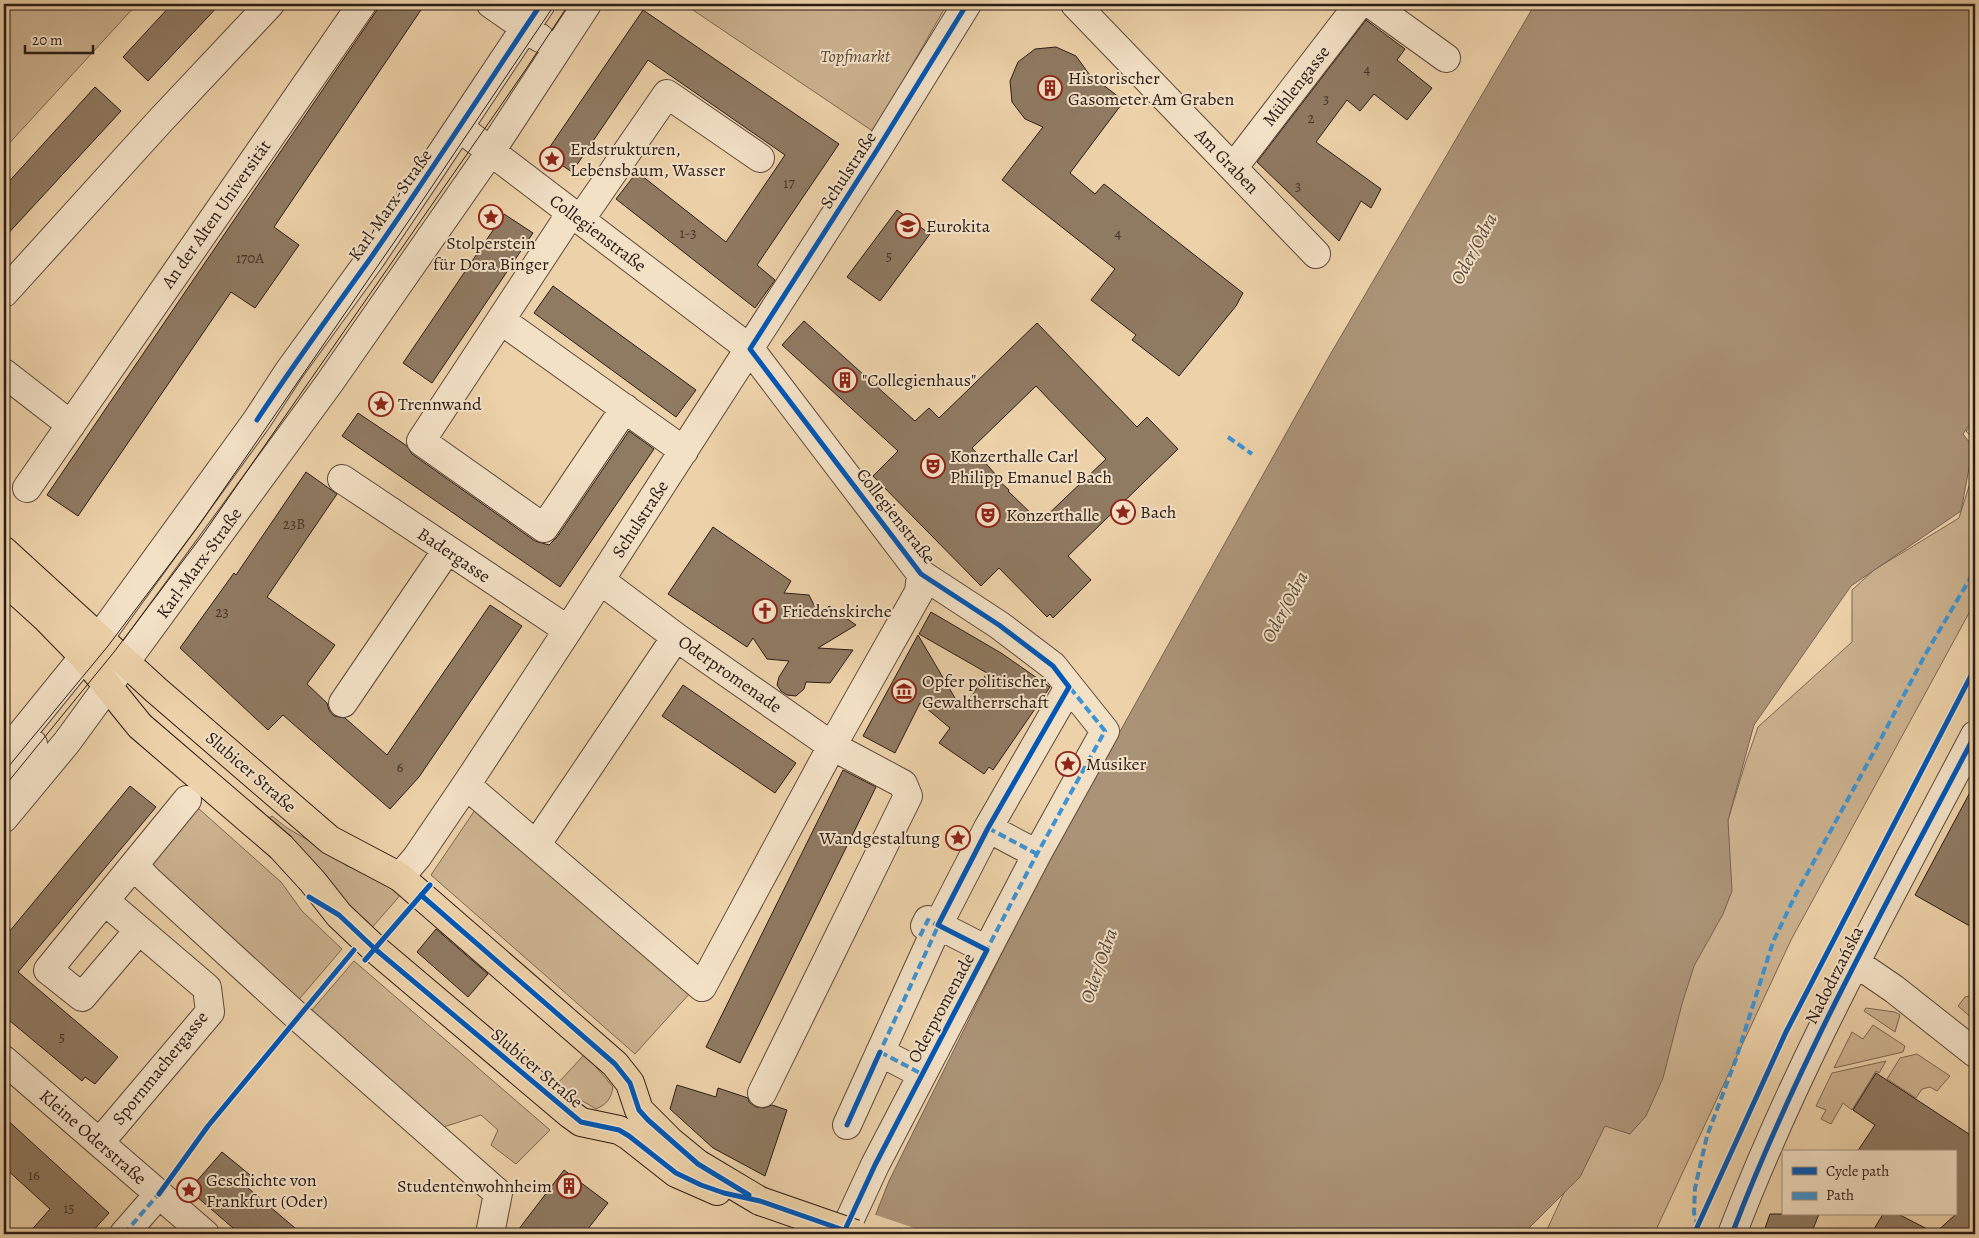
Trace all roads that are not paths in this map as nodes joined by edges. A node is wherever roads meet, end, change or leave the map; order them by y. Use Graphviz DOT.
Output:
graph roads {
  1 [pos="270,4"];
  2 [pos="362,4"];
  3 [pos="491,4"];
  4 [pos="541,4"];
  5 [pos="586,4"];
  6 [pos="967,4"];
  7 [pos="1075,4"];
  8 [pos="1359,4"];
  9 [pos="1371,4"];
  10 [pos="525,27"];
  11 [pos="557,50"];
  12 [pos="1446,58"];
  13 [pos="460,128"];
  14 [pos="491,152"];
  15 [pos="760,158"];
  16 [pos="1233,168"];
  17 [pos="432,170"];
  18 [pos="463,191"];
  19 [pos="576,216"];
  20 [pos="1316,254"];
  21 [pos="391,255"];
  22 [pos="4,293"];
  23 [pos="502,321"];
  24 [pos="750,349"];
  25 [pos="4,373"];
  26 [pos="625,408"];
  27 [pos="71,425"];
  28 [pos="684,451"];
  29 [pos="342,479"];
  30 [pos="27,488"];
  31 [pos="447,550"];
  32 [pos="4,551"];
  33 [pos="921,574"];
  34 [pos="4,580"];
  35 [pos="600,580"];
  36 [pos="568,630"];
  37 [pos="676,637"];
  38 [pos="104,660"];
  39 [pos="1061,677"];
  40 [pos="343,703"];
  41 [pos="1975,735"];
  42 [pos="832,746"];
  43 [pos="4,755"];
  44 [pos="4,779"];
  45 [pos="466,785"];
  46 [pos="187,800"];
  47 [pos="4,818"];
  48 [pos="988,828"];
  49 [pos="536,845"];
  50 [pos="1037,854"];
  51 [pos="134,865"];
  52 [pos="400,877"];
  53 [pos="105,901"];
  54 [pos="139,930"];
  55 [pos="929,930"];
  56 [pos="987,950"];
  57 [pos="1856,963"];
  58 [pos="880,1052"];
  59 [pos="1975,1053"];
  60 [pos="4,1060"];
  61 [pos="922,1074"];
  62 [pos="762,1093"];
  63 [pos="634,1096"];
  64 [pos="847,1125"];
  65 [pos="605,1126"];
  66 [pos="100,1142"];
  67 [pos="159,1194"];
  68 [pos="760,1201"];
  69 [pos="124,1234"];
  70 [pos="205,1234"];
  71 [pos="490,1234"];
  72 [pos="843,1234"];
  73 [pos="855,1234"];
  74 [pos="1732,1234"];
  1 -- 22 [label="street"];
  2 -- 27 [label="street, An der Alten Universität"];
  3 -- 10 [label="street"];
  4 -- 10 [label="street, Karl-Marx-Straße"];
  5 -- 11 [label="street, Karl-Marx-Straße"];
  6 -- 24 [label="street, Schulstraße"];
  7 -- 16 [label="street, Am Graben"];
  8 -- 16 [label="street, Mühlengasse"];
  9 -- 12 [label="street"];
  10 -- 11 [label="street"];
  10 -- 13 [label="street, Karl-Marx-Straße"];
  11 -- 14 [label="street, Karl-Marx-Straße"];
  13 -- 14 [label="street, Collegienstraße"];
  13 -- 17 [label="street, Karl-Marx-Straße"];
  14 -- 18 [label="street, Karl-Marx-Straße"];
  14 -- 19 [label="street, Collegienstraße"];
  15 -- 19 [label="street"];
  16 -- 20 [label="street, Am Graben"];
  17 -- 21 [label="street"];
  17 -- 38 [label="street, Karl-Marx-Straße"];
  18 -- 21 [label="street"];
  18 -- 38 [label="street, Karl-Marx-Straße"];
  19 -- 23 [label="street"];
  19 -- 24 [label="street, Collegienstraße"];
  21 -- 38 [label="street"];
  23 -- 26 [label="street"];
  23 -- 26 [label="street"];
  24 -- 28 [label="street, Schulstraße"];
  24 -- 33 [label="street, Collegienstraße"];
  25 -- 27 [label="street"];
  26 -- 28 [label="street"];
  27 -- 30 [label="street, An der Alten Universität"];
  28 -- 35 [label="street, Schulstraße"];
  29 -- 31 [label="street, Badergasse"];
  31 -- 36 [label="street, Badergasse"];
  31 -- 40 [label="street"];
  32 -- 38 [label="main road"];
  33 -- 39 [label="street, Collegienstraße"];
  33 -- 42 [label="street, Collegienstraße"];
  34 -- 38 [label="main road"];
  35 -- 36 [label="street, Schulstraße"];
  35 -- 37 [label="street, Oderpromenade"];
  36 -- 45 [label="street, Schulstraße"];
  37 -- 42 [label="street, Oderpromenade"];
  37 -- 49 [label="street"];
  38 -- 43 [label="street, Karl-Marx-Straße"];
  38 -- 44 [label="street"];
  38 -- 47 [label="street, Karl-Marx-Straße"];
  38 -- 52 [label="main road, Slubicer Straße"];
  38 -- 65 [label="main road, Slubicer Straße"];
  39 -- 48 [label="street, Oderpromenade"];
  39 -- 50 [label="street, Oderpromenade"];
  41 -- 57 [label="street, Nadodrzańska"];
  42 -- 49 [label="street, Collegienstraße"];
  42 -- 62 [label="street, Oderpromenade"];
  45 -- 49 [label="street"];
  45 -- 52 [label="street, Schulstraße"];
  46 -- 51 [label="street"];
  48 -- 50 [label="street"];
  48 -- 55 [label="street, Oderpromenade"];
  50 -- 56 [label="street, Oderpromenade"];
  51 -- 53 [label="street"];
  51 -- 71 [label="street"];
  52 -- 63 [label="main road, Slubicer Straße"];
  53 -- 54 [label="street, Spornmachergasse"];
  53 -- 54 [label="street"];
  54 -- 66 [label="street, Spornmachergasse"];
  55 -- 56 [label="street, Oderpromenade"];
  55 -- 58 [label="street, Oderpromenade"];
  56 -- 61 [label="street, Oderpromenade"];
  57 -- 59 [label="street"];
  57 -- 74 [label="street, Nadodrzańska"];
  58 -- 61 [label="street, Oderpromenade"];
  58 -- 64 [label="street, Oderpromenade"];
  60 -- 66 [label="street, Kleine Oderstraße"];
  61 -- 72 [label="street, Oderpromenade"];
  63 -- 65 [label="main road"];
  63 -- 68 [label="main road, Slubicer Straße"];
  65 -- 68 [label="main road, Slubicer Straße"];
  66 -- 67 [label="street, Kleine Oderstraße"];
  67 -- 69 [label="street"];
  67 -- 70 [label="street, Kleine Oderstraße"];
  68 -- 73 [label="main road, bridge"];
}
